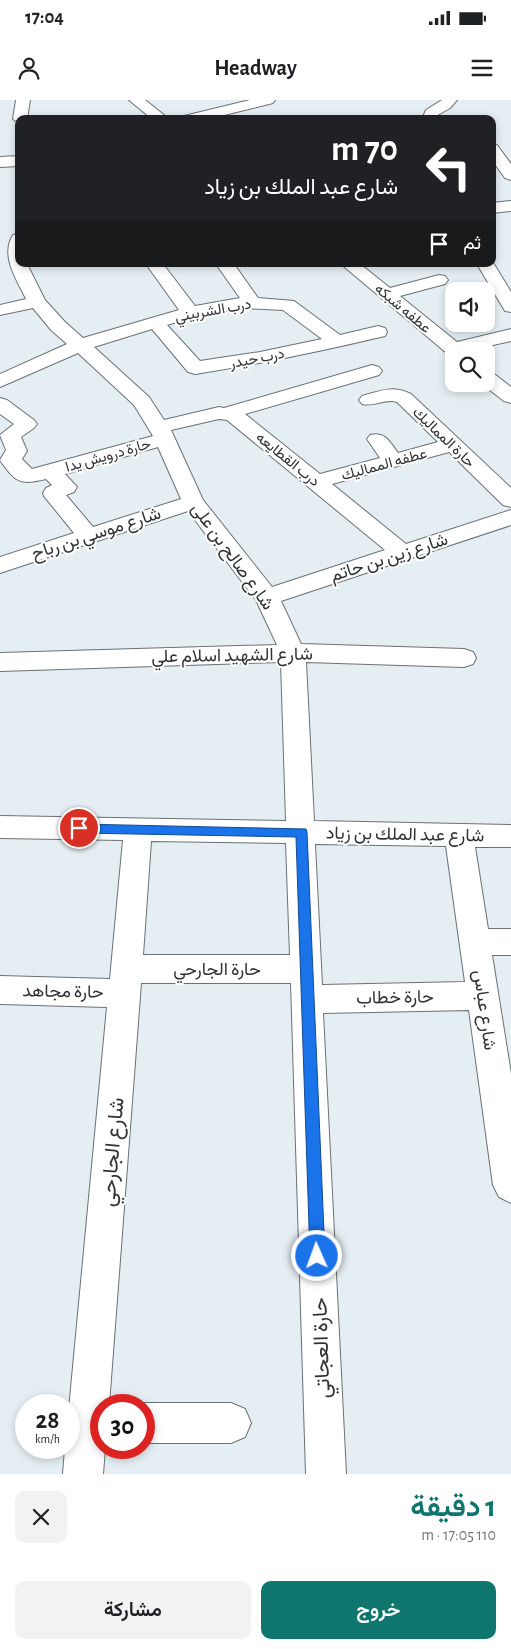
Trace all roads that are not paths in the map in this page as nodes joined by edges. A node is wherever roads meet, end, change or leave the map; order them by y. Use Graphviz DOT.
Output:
graph roads {
  1 [pos="23,100"];
  2 [pos="136,100"];
  3 [pos="268,100"];
  4 [pos="450,100"];
  5 [pos="20,115"];
  6 [pos="157,115"];
  7 [pos="205,115"];
  8 [pos="431,115"];
  9 [pos="496,142"];
  10 [pos="15,161"];
  11 [pos="0,162"];
  12 [pos="511,175"];
  13 [pos="511,206"];
  14 [pos="496,208"];
  15 [pos="15,230"];
  16 [pos="1,235"];
  17 [pos="12,246"];
  18 [pos="19,267"];
  19 [pos="156,267"];
  20 [pos="227,267"];
  21 [pos="354,267"];
  22 [pos="488,267"];
  23 [pos="439,280"];
  24 [pos="387,294"];
  25 [pos="37,302"];
  26 [pos="252,302"];
  27 [pos="511,307"];
  28 [pos="0,310"];
  29 [pos="190,312"];
  30 [pos="155,322"];
  31 [pos="378,332"];
  32 [pos="511,335"];
  33 [pos="338,342"];
  34 [pos="445,342"];
  35 [pos="484,342"];
  36 [pos="80,345"];
  37 [pos="372,371"];
  38 [pos="0,382"];
  39 [pos="495,384"];
  40 [pos="511,397"];
  41 [pos="369,400"];
  42 [pos="0,404"];
  43 [pos="227,413"];
  44 [pos="162,433"];
  45 [pos="377,439"];
  46 [pos="451,445"];
  47 [pos="394,462"];
  48 [pos="51,471"];
  49 [pos="317,482"];
  50 [pos="511,500"];
  51 [pos="193,502"];
  52 [pos="511,516"];
  53 [pos="88,536"];
  54 [pos="402,552"];
  55 [pos="0,565"];
  56 [pos="267,597"];
  57 [pos="294,653"];
  58 [pos="464,658"];
  59 [pos="1,661"];
  60 [pos="0,827"];
  61 [pos="138,829"];
  62 [pos="302,832"];
  63 [pos="459,835"];
  64 [pos="511,836"];
  65 [pos="475,942"];
  66 [pos="511,942"];
  67 [pos="126,981"];
  68 [pos="307,984"];
  69 [pos="1,994"];
  70 [pos="483,996"];
  71 [pos="503,1075"];
  72 [pos="511,1185"];
  73 [pos="97,1394"];
  74 [pos="155,1423"];
  75 [pos="231,1423"];
  76 [pos="90,1444"];
  77 [pos="83,1474"];
  78 [pos="326,1474"];
  1 -- 5 [label="street"];
  2 -- 6 [label="street"];
  3 -- 7 [label="street"];
  4 -- 8 [label="street"];
  9 -- 12 [label="street"];
  10 -- 11 [label="street"];
  13 -- 14 [label="street"];
  15 -- 16 [label="street"];
  16 -- 17 [label="street"];
  18 -- 25 [label="street, شارع صالح بن على"];
  19 -- 29 [label="street"];
  20 -- 26 [label="street"];
  21 -- 24 [label="street, عطفه شبكه"];
  22 -- 27 [label="street"];
  23 -- 24 [label="street"];
  24 -- 34 [label="street, عطفه شبكه"];
  25 -- 28 [label="street"];
  25 -- 36 [label="street, شارع صالح بن على"];
  26 -- 29 [label="street, درب الشربيني"];
  26 -- 33 [label="street, درب الشربيني"];
  29 -- 30 [label="street, درب الشربيني"];
  30 -- 33 [label="street, درب حيدر"];
  30 -- 36 [label="street, درب الشربيني"];
  31 -- 33 [label="street, درب حيدر"];
  32 -- 35 [label="street"];
  36 -- 38 [label="street, درب الشربيني"];
  36 -- 44 [label="street, شارع صالح بن على"];
  37 -- 43 [label="street"];
  39 -- 40 [label="street"];
  41 -- 46 [label="street, حارة المماليك"];
  42 -- 48 [label="street, حارة درويش يدا"];
  43 -- 44 [label="street"];
  43 -- 49 [label="street, درب القطايعه"];
  44 -- 48 [label="street, حارة درويش يدا"];
  44 -- 51 [label="street, شارع صالح بن على"];
  45 -- 47 [label="street"];
  46 -- 47 [label="street, عطفه المماليك"];
  46 -- 50 [label="street, حارة المماليك"];
  47 -- 49 [label="street, عطفه المماليك"];
  48 -- 53 [label="street"];
  49 -- 54 [label="street, درب القطايعه"];
  51 -- 53 [label="street, شارع موسي بن رباح"];
  51 -- 56 [label="street, شارع صالح بن على"];
  52 -- 54 [label="street, شارع زين بن حاتم"];
  53 -- 55 [label="street, شارع موسي بن رباح"];
  54 -- 56 [label="street, شارع زين بن حاتم"];
  56 -- 57 [label="street, شارع صالح بن على"];
  57 -- 58 [label="street, شارع الشهيد اسلام علي"];
  57 -- 59 [label="street, شارع الشهيد اسلام علي"];
  57 -- 62 [label="street, شارع صالح بن على"];
  60 -- 61 [label="street, شارع عبد الملك بن زياد"];
  61 -- 62 [label="street, شارع عبد الملك بن زياد"];
  61 -- 67 [label="street, شارع الجارحي"];
  62 -- 63 [label="street, شارع عبد الملك بن زياد"];
  62 -- 68 [label="street, حارة العجاتي"];
  63 -- 64 [label="street, شارع عبد الملك بن زياد"];
  63 -- 65 [label="street, شارع عباس"];
  65 -- 66 [label="street"];
  65 -- 70 [label="street, شارع عباس"];
  67 -- 68 [label="street, حارة الجارحي"];
  67 -- 69 [label="street, حارة مجاهد"];
  67 -- 73 [label="street, شارع الجارحي"];
  68 -- 70 [label="street, حارة خطاب"];
  68 -- 78 [label="street, حارة العجاتي"];
  70 -- 71 [label="street, شارع عباس"];
  71 -- 72 [label="street, شارع عباس"];
  74 -- 75 [label="street"];
  76 -- 77 [label="street, شارع الجارحي"];
}
